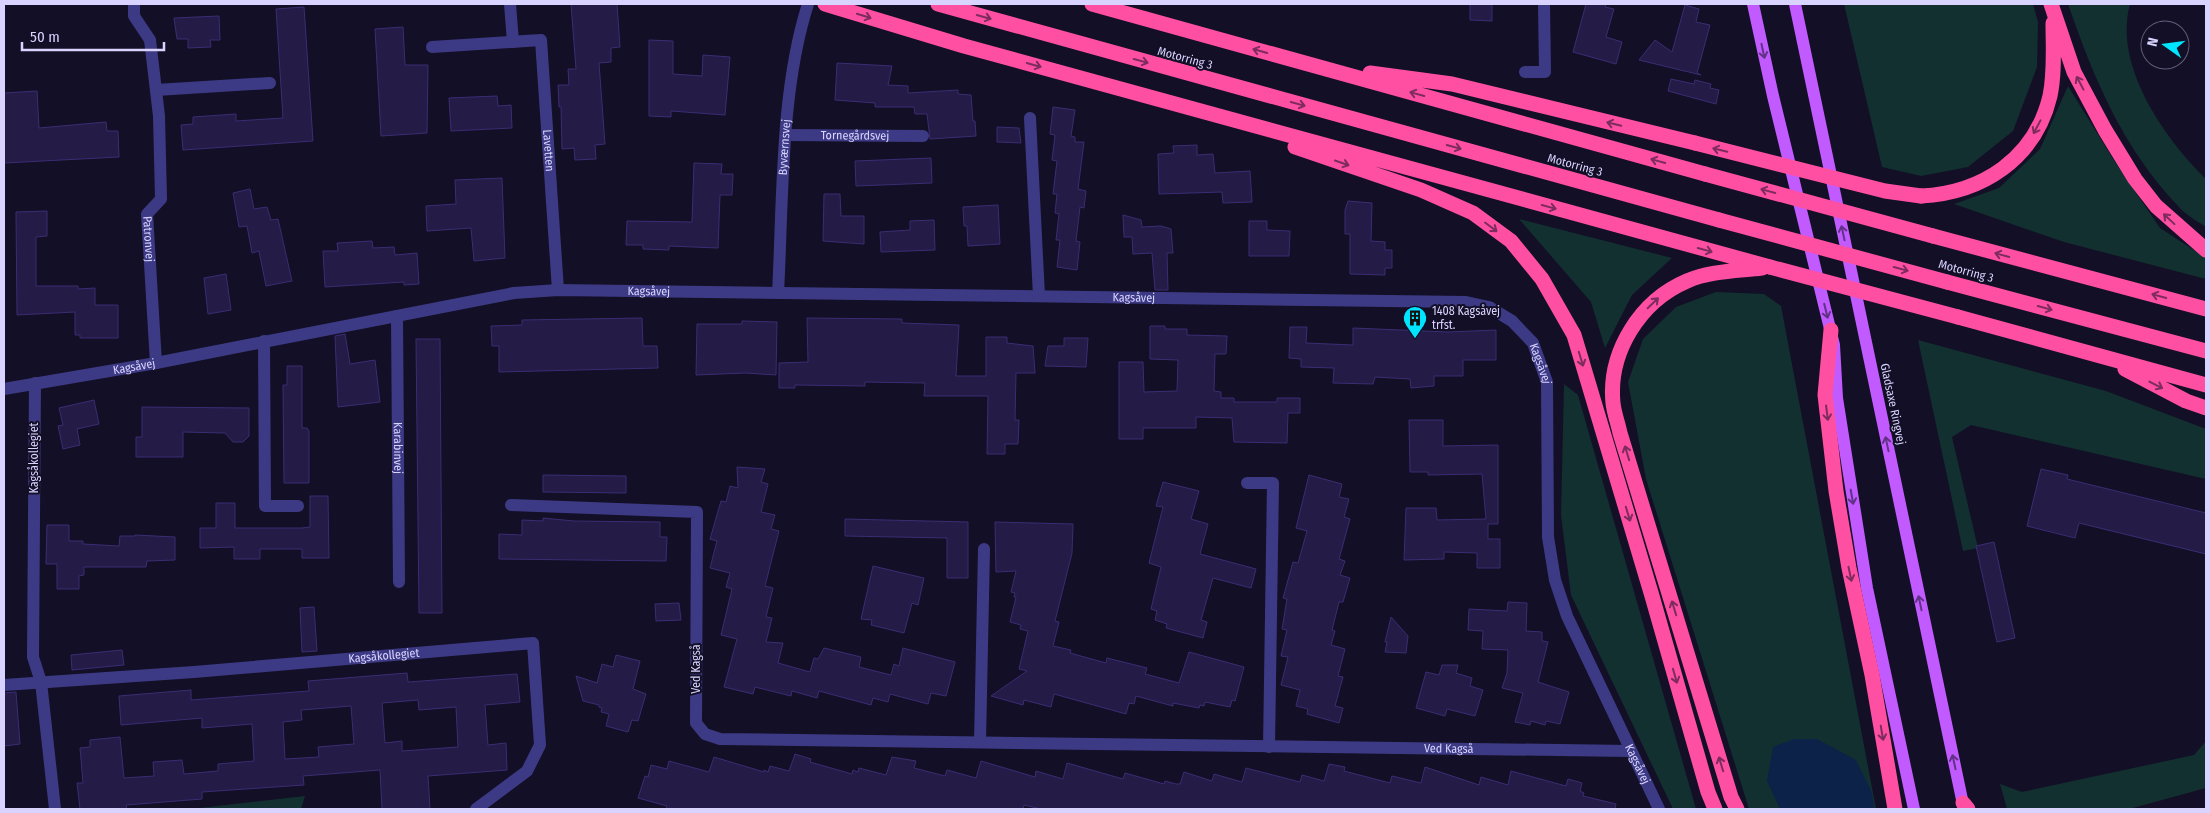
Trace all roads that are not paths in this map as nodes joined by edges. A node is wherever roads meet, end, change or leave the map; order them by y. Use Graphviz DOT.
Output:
graph roads {
  1 [pos="134,4"];
  2 [pos="510,4"];
  3 [pos="808,4"];
  4 [pos="825,4"];
  5 [pos="938,4"];
  6 [pos="1092,4"];
  7 [pos="1544,4"];
  8 [pos="1753,4"];
  9 [pos="1795,4"];
  10 [pos="2052,8"];
  11 [pos="513,42"];
  12 [pos="432,47"];
  13 [pos="1305,63"];
  14 [pos="1526,72"];
  15 [pos="270,83"];
  16 [pos="156,90"];
  17 [pos="1198,111"];
  18 [pos="1030,118"];
  19 [pos="786,135"];
  20 [pos="923,136"];
  21 [pos="2206,250"];
  22 [pos="1770,267"];
  23 [pos="558,290"];
  24 [pos="778,293"];
  25 [pos="1039,296"];
  26 [pos="2206,309"];
  27 [pos="397,316"];
  28 [pos="1831,330"];
  29 [pos="264,341"];
  30 [pos="2206,351"];
  31 [pos="2097,355"];
  32 [pos="156,363"];
  33 [pos="35,383"];
  34 [pos="2206,385"];
  35 [pos="4,389"];
  36 [pos="2206,408"];
  37 [pos="1247,483"];
  38 [pos="511,505"];
  39 [pos="298,506"];
  40 [pos="984,549"];
  41 [pos="399,582"];
  42 [pos="41,682"];
  43 [pos="4,685"];
  44 [pos="980,742"];
  45 [pos="1269,747"];
  46 [pos="1630,751"];
  47 [pos="1965,807"];
  48 [pos="55,809"];
  49 [pos="476,809"];
  50 [pos="1659,809"];
  51 [pos="1715,809"];
  52 [pos="1738,809"];
  53 [pos="1895,809"];
  54 [pos="1914,809"];
  1 -- 16 [label="street, Patronvej"];
  2 -- 11 [label="street"];
  3 -- 19 [label="street, Byværnsvej"];
  4 -- 17 [label="highway, one-way"];
  5 -- 30 [label="highway, Motorring 3, one-way, bridge"];
  13 -- 6 [label="highway, Motorring 3, one-way"];
  7 -- 14 [label="street"];
  8 -- 28 [label="main road, one-way"];
  47 -- 9 [label="main road, Gladsaxe Ringvej, one-way"];
  10 -- 13 [label="highway, one-way, bridge"];
  21 -- 10 [label="highway, one-way"];
  11 -- 12 [label="street, Lavetten"];
  11 -- 23 [label="street, Lavetten"];
  26 -- 13 [label="highway, Motorring 3, one-way, bridge"];
  15 -- 16 [label="street"];
  16 -- 32 [label="street, Patronvej"];
  17 -- 22 [label="highway, one-way"];
  17 -- 51 [label="highway, one-way"];
  18 -- 25 [label="street"];
  19 -- 20 [label="street, Tornegårdsvej"];
  19 -- 24 [label="street, Byværnsvej"];
  22 -- 31 [label="highway, bridge"];
  52 -- 22 [label="highway, one-way"];
  23 -- 24 [label="street, Kagsåvej"];
  23 -- 27 [label="street, Kagsåvej"];
  24 -- 25 [label="street, Kagsåvej"];
  25 -- 46 [label="street, Kagsåvej"];
  27 -- 29 [label="street, Kagsåvej"];
  27 -- 41 [label="street, Karabinvej"];
  28 -- 53 [label="highway, one-way"];
  28 -- 54 [label="main road, one-way"];
  29 -- 32 [label="street, Kagsåvej"];
  29 -- 39 [label="street"];
  31 -- 34 [label="highway"];
  31 -- 36 [label="highway, one-way"];
  32 -- 33 [label="street, Kagsåvej"];
  33 -- 35 [label="street, Kagsåvej"];
  33 -- 42 [label="street, Kagsåkollegiet"];
  37 -- 45 [label="street"];
  38 -- 44 [label="street, Ved Kagså"];
  40 -- 44 [label="street"];
  42 -- 43 [label="street, Kagsåkollegiet"];
  42 -- 48 [label="street, Kagsåkollegiet"];
  42 -- 49 [label="street, Kagsåkollegiet"];
  44 -- 45 [label="street, Ved Kagså"];
  45 -- 46 [label="street, Ved Kagså"];
  46 -- 50 [label="street, Kagsåvej"];
}
